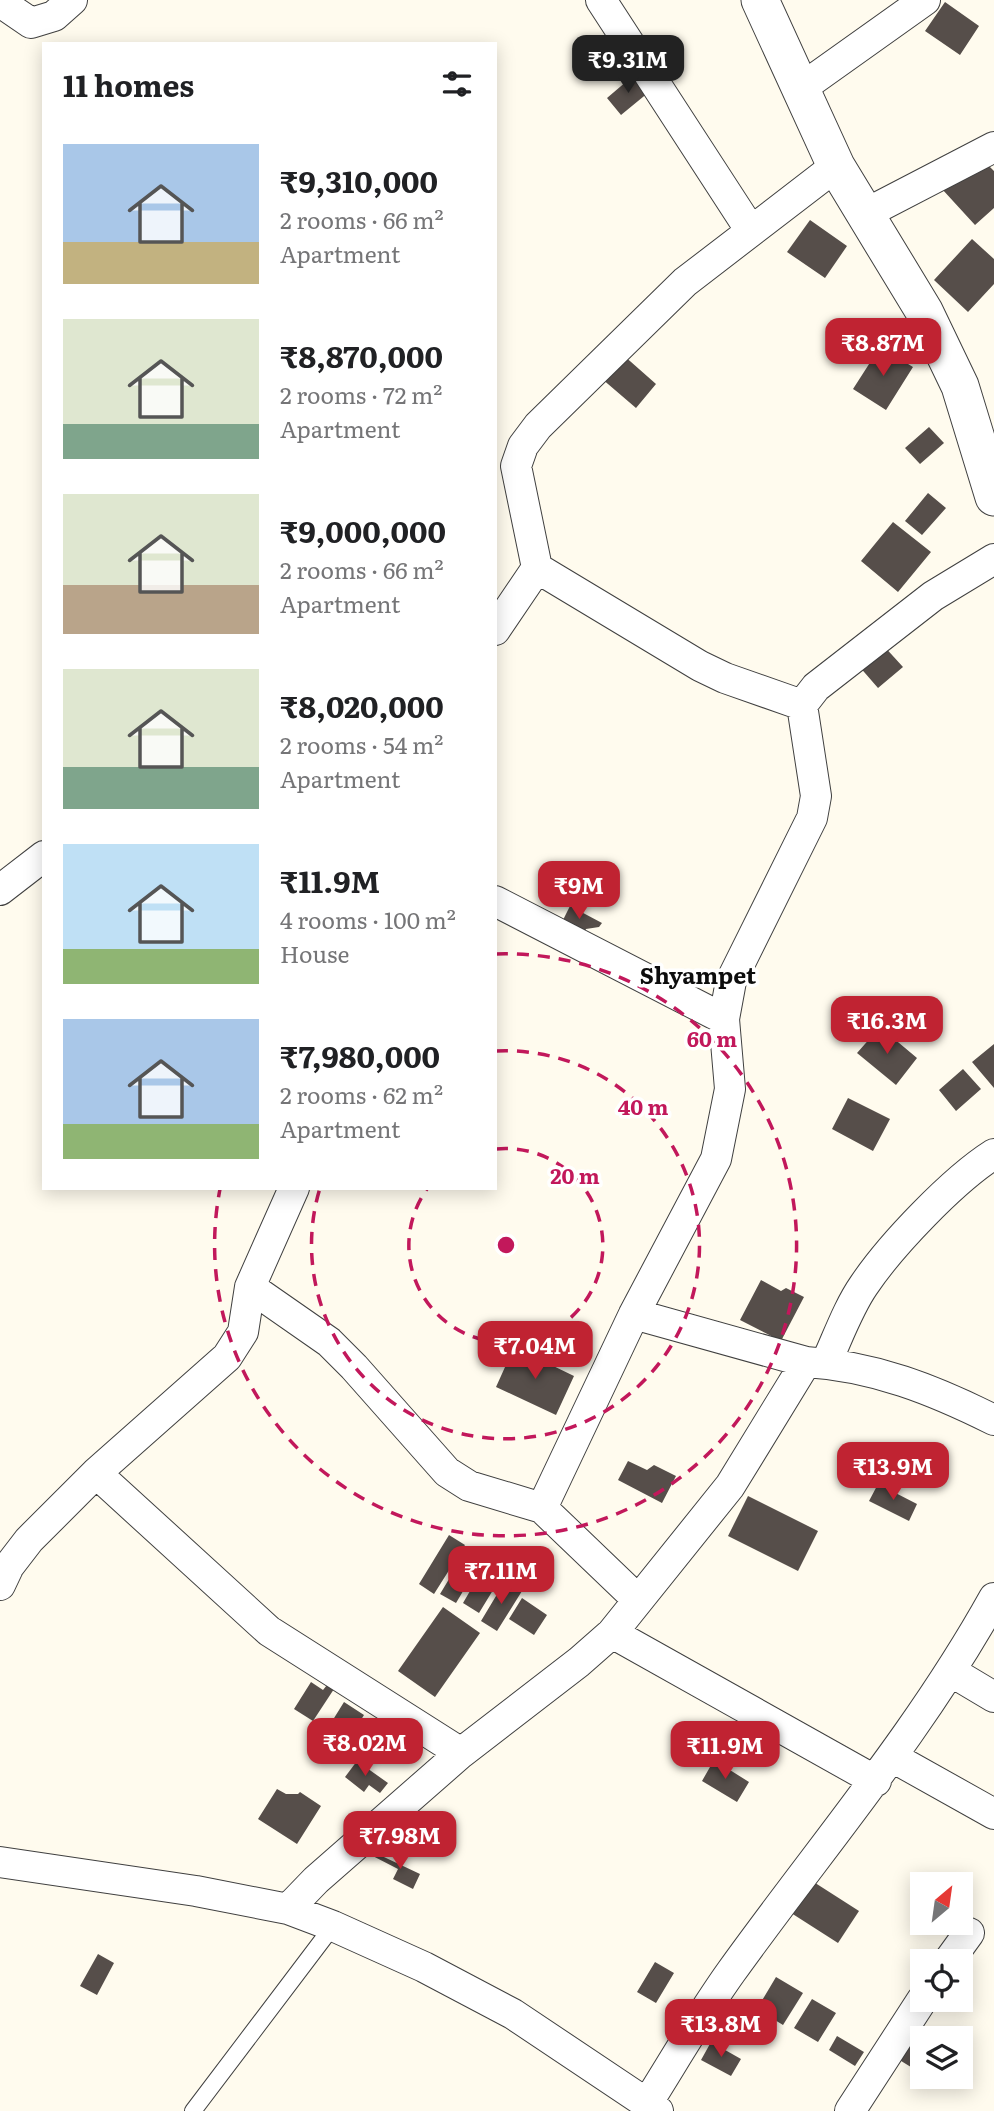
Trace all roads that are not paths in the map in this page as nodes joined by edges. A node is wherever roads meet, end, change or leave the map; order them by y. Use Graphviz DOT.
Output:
graph roads {
  1 [pos="72,0"];
  2 [pos="601,0"];
  3 [pos="760,0"];
  4 [pos="925,0"];
  5 [pos="0,2"];
  6 [pos="800,89"];
  7 [pos="994,147"];
  8 [pos="836,166"];
  9 [pos="865,215"];
  10 [pos="751,231"];
  11 [pos="987,443"];
  12 [pos="994,497"];
  13 [pos="994,559"];
  14 [pos="537,568"];
  15 [pos="497,627"];
  16 [pos="802,705"];
  17 [pos="42,858"];
  18 [pos="0,891"];
  19 [pos="497,902"];
  20 [pos="724,1019"];
  21 [pos="994,1154"];
  22 [pos="293,1190"];
  23 [pos="250,1287"];
  24 [pos="634,1314"];
  25 [pos="816,1362"];
  26 [pos="994,1420"];
  27 [pos="96,1473"];
  28 [pos="542,1508"];
  29 [pos="0,1585"];
  30 [pos="994,1598"];
  31 [pos="638,1600"];
  32 [pos="612,1633"];
  33 [pos="952,1672"];
  34 [pos="994,1697"];
  35 [pos="461,1753"];
  36 [pos="894,1758"];
  37 [pos="876,1782"];
  38 [pos="994,1814"];
  39 [pos="0,1862"];
  40 [pos="288,1909"];
  41 [pos="333,1926"];
  42 [pos="914,2012"];
  43 [pos="653,2107"];
  44 [pos="193,2111"];
  45 [pos="849,2111"];
  1 -- 5 [label="street"];
  2 -- 10 [label="street"];
  3 -- 6 [label="street"];
  4 -- 6 [label="street"];
  6 -- 8 [label="street"];
  7 -- 9 [label="street"];
  8 -- 9 [label="street"];
  8 -- 10 [label="street"];
  9 -- 11 [label="street"];
  10 -- 14 [label="street"];
  11 -- 12 [label="street"];
  13 -- 16 [label="street"];
  14 -- 15 [label="street"];
  14 -- 16 [label="street"];
  16 -- 20 [label="street"];
  17 -- 18 [label="street"];
  19 -- 20 [label="street"];
  20 -- 24 [label="street"];
  21 -- 25 [label="street"];
  22 -- 23 [label="street"];
  23 -- 27 [label="street"];
  23 -- 28 [label="street"];
  24 -- 25 [label="street"];
  24 -- 28 [label="street"];
  25 -- 26 [label="street"];
  25 -- 31 [label="street"];
  27 -- 29 [label="street"];
  27 -- 35 [label="street"];
  28 -- 31 [label="street"];
  30 -- 33 [label="street"];
  31 -- 32 [label="street"];
  32 -- 35 [label="street"];
  32 -- 37 [label="street"];
  33 -- 34 [label="street"];
  33 -- 36 [label="street"];
  35 -- 40 [label="street"];
  36 -- 37 [label="street"];
  36 -- 38 [label="street"];
  37 -- 43 [label="street"];
  39 -- 40 [label="street"];
  40 -- 41 [label="street"];
  41 -- 43 [label="street"];
  41 -- 44 [label="lane"];
  42 -- 45 [label="street"];
}
